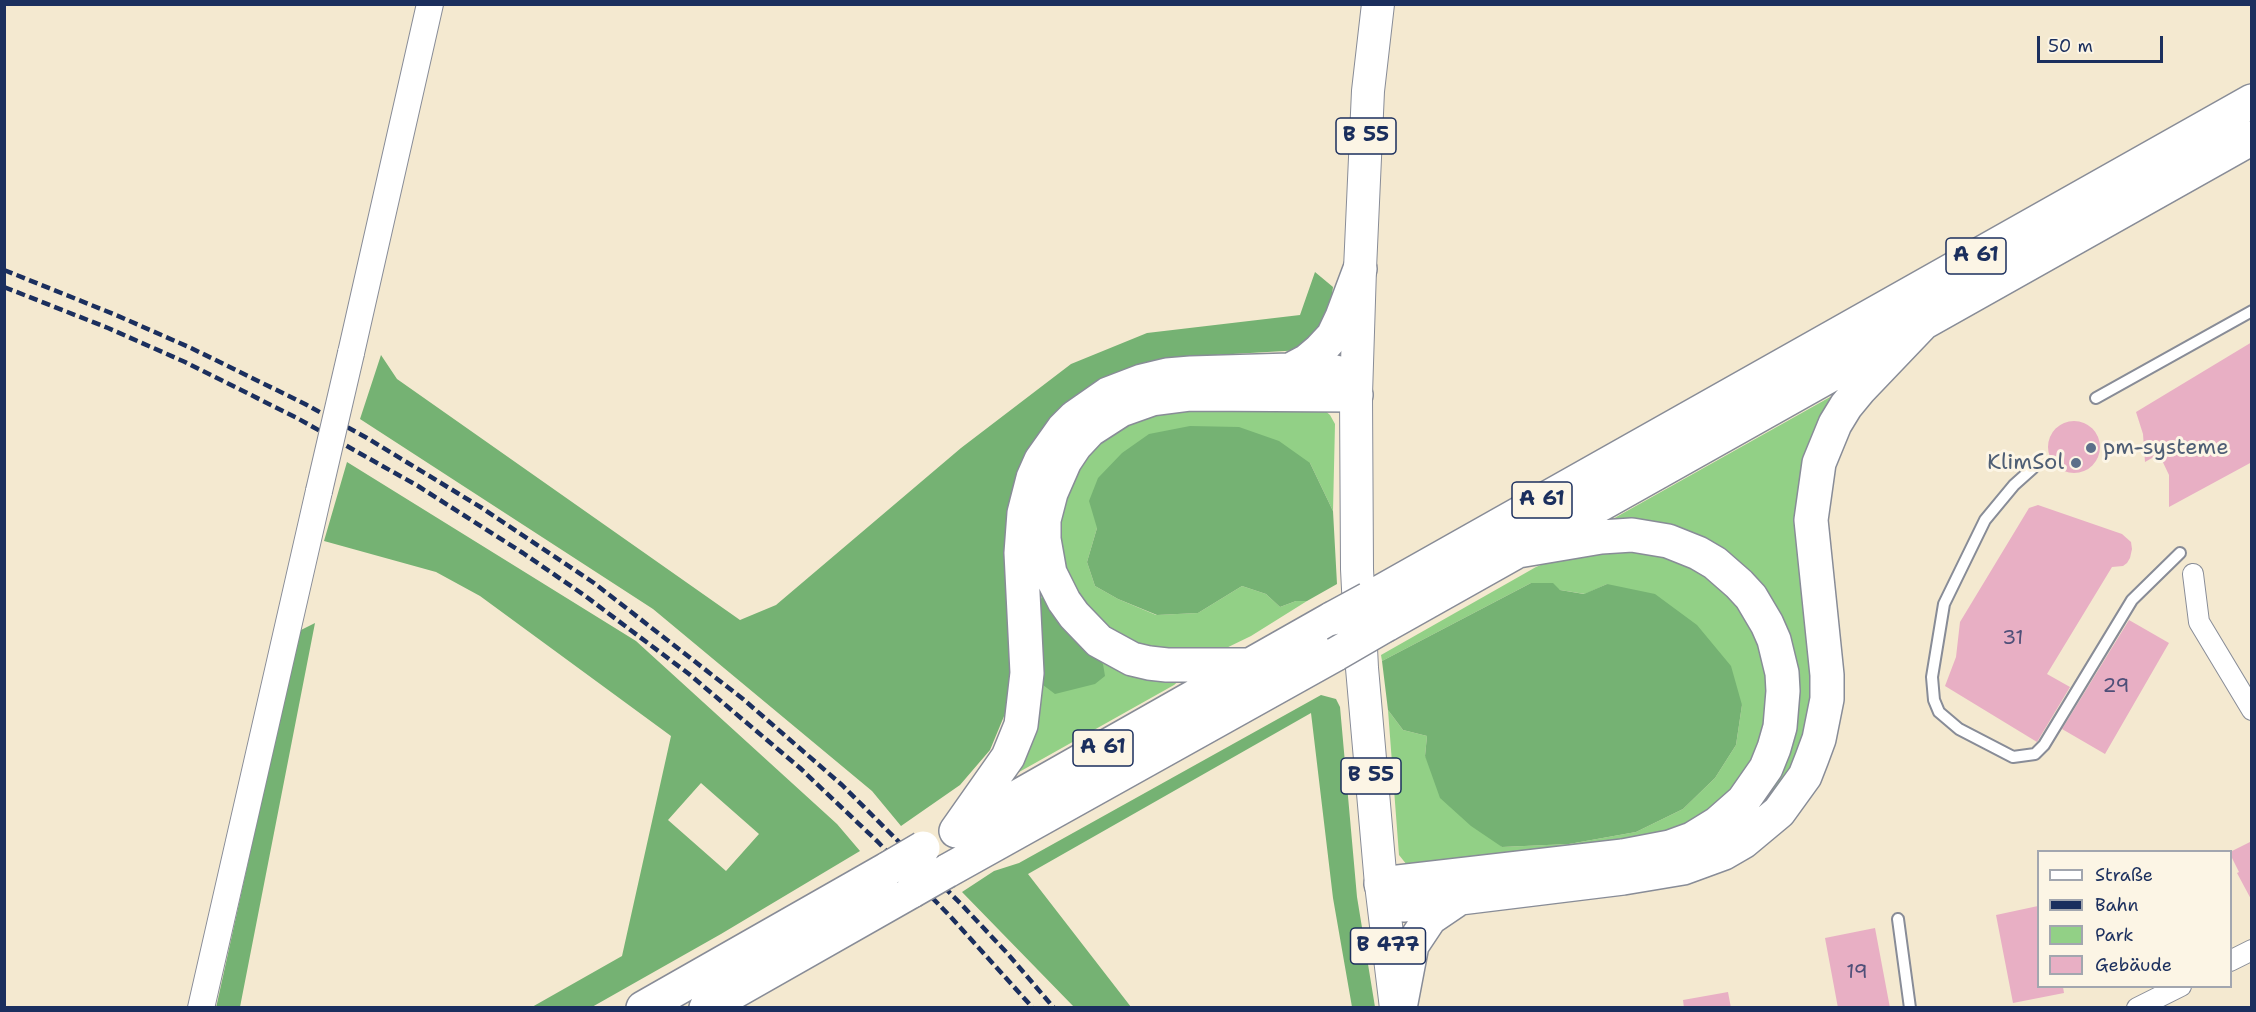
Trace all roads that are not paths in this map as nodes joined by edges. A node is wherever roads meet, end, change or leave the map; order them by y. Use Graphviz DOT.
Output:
graph roads {
  1 [pos="430,4"];
  2 [pos="1378,4"];
  3 [pos="2252,101"];
  4 [pos="2252,138"];
  5 [pos="1360,269"];
  6 [pos="2252,310"];
  7 [pos="1925,321"];
  8 [pos="1290,370"];
  9 [pos="1356,395"];
  10 [pos="2096,398"];
  11 [pos="2033,468"];
  12 [pos="1518,551"];
  13 [pos="2180,553"];
  14 [pos="2193,574"];
  15 [pos="1250,665"];
  16 [pos="2252,710"];
  17 [pos="956,831"];
  18 [pos="1381,884"];
  19 [pos="1458,899"];
  20 [pos="1898,919"];
  21 [pos="2252,950"];
  22 [pos="2232,960"];
  23 [pos="2179,988"];
  24 [pos="201,1008"];
  25 [pos="643,1008"];
  26 [pos="706,1008"];
  27 [pos="1398,1008"];
  28 [pos="1910,1008"];
  29 [pos="2138,1008"];
  1 -- 24 [label="street, bridge"];
  2 -- 5 [label="main road, B 55"];
  3 -- 15 [label="highway, A 61, bridge"];
  4 -- 7 [label="highway, A 61"];
  5 -- 8 [label="highway"];
  5 -- 9 [label="main road, B 55"];
  6 -- 10 [label="lane"];
  7 -- 12 [label="highway, A 61"];
  7 -- 19 [label="highway"];
  8 -- 9 [label="highway"];
  8 -- 17 [label="highway"];
  9 -- 15 [label="highway"];
  9 -- 18 [label="main road, B 55"];
  11 -- 13 [label="lane"];
  12 -- 18 [label="highway"];
  12 -- 26 [label="highway, A 61, bridge"];
  14 -- 16 [label="street"];
  15 -- 17 [label="highway, A 61"];
  17 -- 25 [label="highway, A 61, bridge"];
  18 -- 19 [label="highway"];
  18 -- 27 [label="main road, B 477"];
  19 -- 27 [label="highway"];
  20 -- 28 [label="lane"];
  21 -- 22 [label="street"];
  23 -- 29 [label="street"];
}
